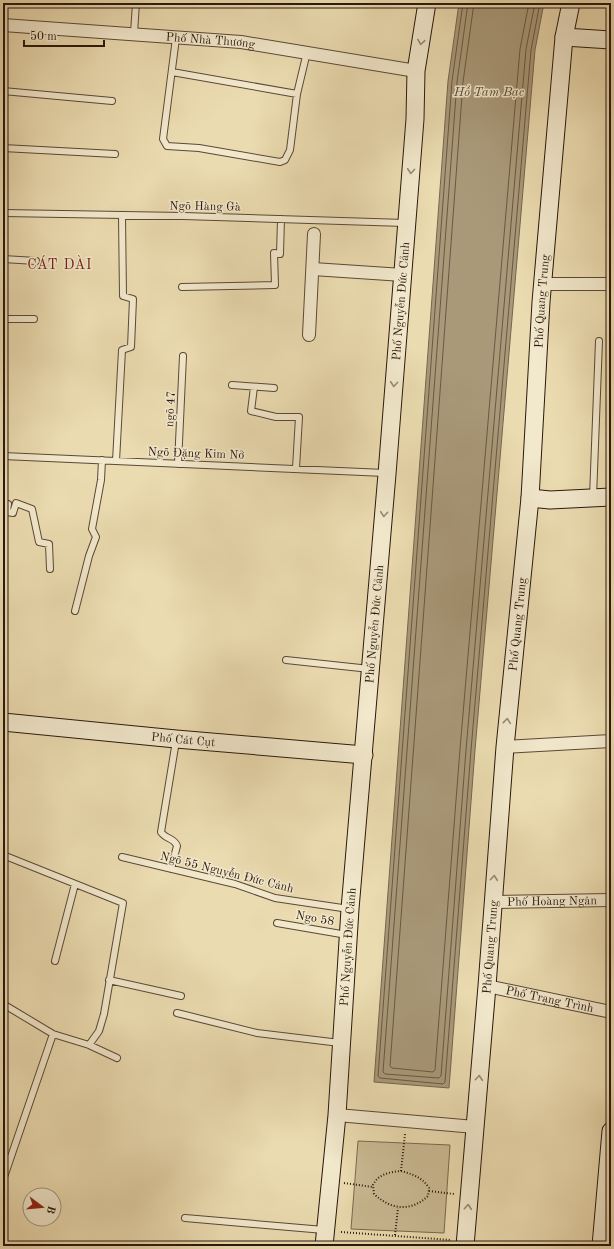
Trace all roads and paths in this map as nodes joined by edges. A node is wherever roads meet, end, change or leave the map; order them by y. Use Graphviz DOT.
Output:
graph roads {
  1 [pos="136,3"];
  2 [pos="427,3"];
  3 [pos="571,3"];
  4 [pos="3,25"];
  5 [pos="134,33"];
  6 [pos="564,37"];
  7 [pos="176,38"];
  8 [pos="611,40"];
  9 [pos="307,52"];
  10 [pos="416,70"];
  11 [pos="172,72"];
  12 [pos="3,91"];
  13 [pos="297,94"];
  14 [pos="112,101"];
  15 [pos="3,148"];
  16 [pos="115,154"];
  17 [pos="3,213"];
  18 [pos="122,216"];
  19 [pos="281,219"];
  20 [pos="407,223"];
  21 [pos="314,234"];
  22 [pos="3,259"];
  23 [pos="36,261"];
  24 [pos="313,269"];
  25 [pos="403,275"];
  26 [pos="543,284"];
  27 [pos="611,284"];
  28 [pos="182,286"];
  29 [pos="3,319"];
  30 [pos="34,319"];
  31 [pos="309,335"];
  32 [pos="599,341"];
  33 [pos="183,356"];
  34 [pos="232,385"];
  35 [pos="254,387"];
  36 [pos="274,388"];
  37 [pos="3,456"];
  38 [pos="102,460"];
  39 [pos="116,461"];
  40 [pos="178,464"];
  41 [pos="296,468"];
  42 [pos="387,474"];
  43 [pos="611,497"];
  44 [pos="530,498"];
  45 [pos="593,498"];
  46 [pos="3,503"];
  47 [pos="50,570"];
  48 [pos="75,612"];
  49 [pos="286,660"];
  50 [pos="371,669"];
  51 [pos="3,722"];
  52 [pos="176,739"];
  53 [pos="611,741"];
  54 [pos="505,747"];
  55 [pos="364,754"];
  56 [pos="3,855"];
  57 [pos="122,857"];
  58 [pos="171,869"];
  59 [pos="75,884"];
  60 [pos="611,900"];
  61 [pos="493,902"];
  62 [pos="350,909"];
  63 [pos="277,923"];
  64 [pos="349,935"];
  65 [pos="55,961"];
  66 [pos="109,980"];
  67 [pos="487,986"];
  68 [pos="181,996"];
  69 [pos="3,1004"];
  70 [pos="611,1012"];
  71 [pos="177,1014"];
  72 [pos="53,1034"];
  73 [pos="342,1043"];
  74 [pos="90,1045"];
  75 [pos="117,1058"];
  76 [pos="337,1115"];
  77 [pos="475,1127"];
  78 [pos="611,1131"];
  79 [pos="405,1134"];
  80 [pos="3,1157"];
  81 [pos="11,1158"];
  82 [pos="401,1171"];
  83 [pos="3,1180"];
  84 [pos="344,1183"];
  85 [pos="373,1187"];
  86 [pos="429,1191"];
  87 [pos="454,1194"];
  88 [pos="398,1208"];
  89 [pos="185,1218"];
  90 [pos="330,1236"];
  91 [pos="395,1236"];
  92 [pos="458,1243"];
  93 [pos="600,1246"];
  1 -- 5 [label="lane"];
  2 -- 10 [label="main road, Phố Nguyễn Đức Cảnh, one-way"];
  3 -- 6 [label="main road, Phố Quang Trung"];
  4 -- 5 [label="street, Phố Nhà Thương"];
  5 -- 7 [label="street, Phố Nhà Thương"];
  6 -- 8 [label="main road"];
  6 -- 26 [label="main road, Phố Quang Trung"];
  7 -- 9 [label="street, Phố Nhà Thương"];
  7 -- 11 [label="lane"];
  9 -- 10 [label="street, Phố Nhà Thương"];
  9 -- 13 [label="lane"];
  10 -- 20 [label="main road, Phố Nguyễn Đức Cảnh, one-way"];
  11 -- 13 [label="lane"];
  11 -- 13 [label="lane"];
  12 -- 14 [label="lane"];
  15 -- 16 [label="lane"];
  17 -- 18 [label="lane, Ngõ Hàng Gà"];
  18 -- 19 [label="lane, Ngõ Hàng Gà"];
  18 -- 39 [label="lane"];
  19 -- 20 [label="lane, Ngõ Hàng Gà"];
  19 -- 28 [label="lane"];
  20 -- 25 [label="main road, Phố Nguyễn Đức Cảnh"];
  21 -- 24 [label="street"];
  22 -- 23 [label="lane"];
  24 -- 25 [label="street"];
  24 -- 31 [label="street"];
  25 -- 42 [label="main road, Phố Nguyễn Đức Cảnh, one-way"];
  26 -- 27 [label="street"];
  26 -- 44 [label="main road, Phố Quang Trung"];
  29 -- 30 [label="lane"];
  32 -- 45 [label="lane"];
  33 -- 40 [label="lane, ngõ 47"];
  34 -- 35 [label="lane"];
  35 -- 36 [label="lane"];
  35 -- 41 [label="lane"];
  37 -- 38 [label="lane, Ngõ Đặng Kim Nở"];
  38 -- 39 [label="lane, Ngõ Đặng Kim Nở"];
  38 -- 48 [label="lane"];
  39 -- 40 [label="lane, Ngõ Đặng Kim Nở"];
  40 -- 41 [label="lane, Ngõ Đặng Kim Nở"];
  41 -- 42 [label="lane, Ngõ Đặng Kim Nở"];
  42 -- 50 [label="main road, Phố Nguyễn Đức Cảnh, one-way"];
  43 -- 45 [label="main road"];
  44 -- 45 [label="main road"];
  54 -- 44 [label="main road, Phố Quang Trung, one-way"];
  46 -- 47 [label="lane"];
  49 -- 50 [label="lane"];
  50 -- 55 [label="main road, Phố Nguyễn Đức Cảnh"];
  51 -- 52 [label="main road, Phố Cát Cụt"];
  52 -- 55 [label="main road, Phố Cát Cụt"];
  52 -- 58 [label="lane"];
  53 -- 54 [label="street"];
  61 -- 54 [label="main road, Phố Quang Trung, one-way"];
  55 -- 62 [label="main road, Phố Nguyễn Đức Cảnh"];
  56 -- 59 [label="lane"];
  57 -- 58 [label="lane, Ngõ 55 Nguyễn Đức Cảnh"];
  58 -- 62 [label="lane, Ngõ 55 Nguyễn Đức Cảnh"];
  59 -- 65 [label="lane"];
  59 -- 66 [label="lane"];
  60 -- 61 [label="street, Phố Hoàng Ngân"];
  61 -- 67 [label="main road, Phố Quang Trung"];
  62 -- 64 [label="main road, Phố Nguyễn Đức Cảnh"];
  63 -- 64 [label="lane, Ngo 58"];
  64 -- 73 [label="main road, Phố Nguyễn Đức Cảnh"];
  66 -- 68 [label="lane"];
  66 -- 74 [label="lane"];
  67 -- 70 [label="street, Phố Trạng Trình"];
  77 -- 67 [label="main road, Phố Quang Trung, one-way"];
  69 -- 72 [label="lane"];
  71 -- 73 [label="lane"];
  72 -- 74 [label="lane"];
  72 -- 81 [label="lane"];
  73 -- 76 [label="main road, Phố Nguyễn Đức Cảnh"];
  74 -- 75 [label="lane"];
  76 -- 77 [label="street"];
  76 -- 90 [label="main road, Phố Nguyễn Đức Cảnh"];
  92 -- 77 [label="main road, Phố Quang Trung, one-way"];
  78 -- 93 [label="main road"];
  79 -- 82 [label="path"];
  80 -- 81 [label="lane"];
  81 -- 83 [label="lane"];
  82 -- 85 [label="path"];
  82 -- 86 [label="path"];
  84 -- 85 [label="path"];
  85 -- 88 [label="path"];
  86 -- 87 [label="path"];
  86 -- 88 [label="path"];
  88 -- 91 [label="path"];
  89 -- 90 [label="lane"];
  90 -- 91 [label="path"];
  91 -- 92 [label="path"];
}
